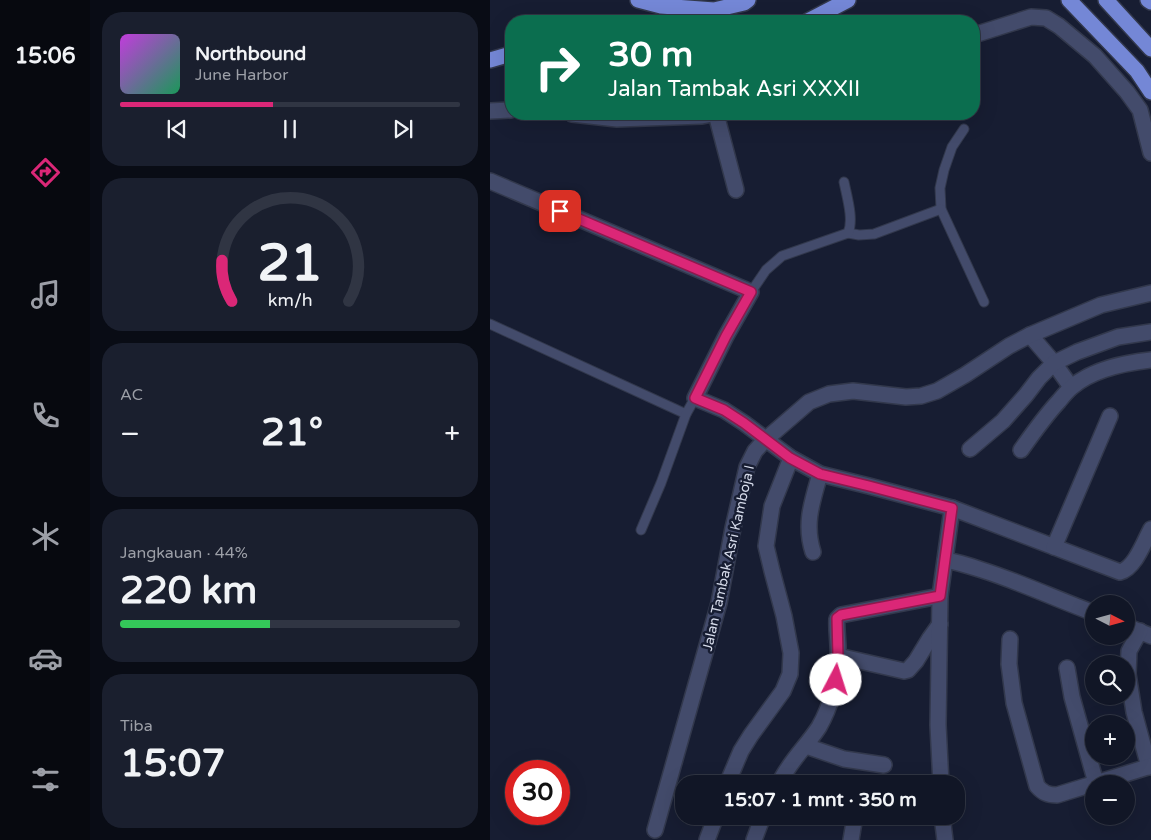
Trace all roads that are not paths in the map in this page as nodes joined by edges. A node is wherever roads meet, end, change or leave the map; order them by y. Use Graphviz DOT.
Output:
graph roads {
  1 [pos="638,0"];
  2 [pos="748,0"];
  3 [pos="848,0"];
  4 [pos="1069,0"];
  5 [pos="1106,0"];
  6 [pos="819,15"];
  7 [pos="980,33"];
  8 [pos="1151,49"];
  9 [pos="505,56"];
  10 [pos="490,60"];
  11 [pos="1151,92"];
  12 [pos="505,110"];
  13 [pos="490,111"];
  14 [pos="718,120"];
  15 [pos="964,129"];
  16 [pos="1151,153"];
  17 [pos="490,181"];
  18 [pos="844,182"];
  19 [pos="736,190"];
  20 [pos="941,208"];
  21 [pos="848,232"];
  22 [pos="751,292"];
  23 [pos="1151,293"];
  24 [pos="984,302"];
  25 [pos="490,324"];
  26 [pos="1151,332"];
  27 [pos="1030,335"];
  28 [pos="1151,360"];
  29 [pos="1054,364"];
  30 [pos="1071,387"];
  31 [pos="695,398"];
  32 [pos="686,414"];
  33 [pos="1110,416"];
  34 [pos="765,440"];
  35 [pos="970,450"];
  36 [pos="1021,450"];
  37 [pos="790,458"];
  38 [pos="820,474"];
  39 [pos="952,508"];
  40 [pos="1151,529"];
  41 [pos="641,530"];
  42 [pos="1054,547"];
  43 [pos="813,552"];
  44 [pos="945,560"];
  45 [pos="940,596"];
  46 [pos="1085,609"];
  47 [pos="940,624"];
  48 [pos="1139,631"];
  49 [pos="1010,639"];
  50 [pos="838,656"];
  51 [pos="1067,668"];
  52 [pos="806,746"];
  53 [pos="884,765"];
  54 [pos="1150,766"];
  55 [pos="731,775"];
  56 [pos="783,775"];
  57 [pos="941,775"];
  58 [pos="1094,775"];
  59 [pos="1121,775"];
  60 [pos="1085,786"];
  61 [pos="713,825"];
  62 [pos="760,825"];
  63 [pos="854,825"];
  64 [pos="943,825"];
  65 [pos="655,830"];
  66 [pos="707,840"];
  67 [pos="754,840"];
  68 [pos="851,840"];
  69 [pos="945,840"];
  1 -- 2 [label="highway"];
  3 -- 6 [label="highway"];
  4 -- 11 [label="highway"];
  5 -- 8 [label="highway"];
  7 -- 16 [label="street"];
  9 -- 10 [label="highway"];
  12 -- 13 [label="street"];
  14 -- 19 [label="street"];
  15 -- 20 [label="lane"];
  17 -- 22 [label="street"];
  18 -- 21 [label="lane"];
  20 -- 21 [label="lane"];
  20 -- 24 [label="lane"];
  21 -- 22 [label="lane"];
  22 -- 31 [label="street"];
  23 -- 27 [label="street, Jalan Tambak Asri Kamboja I"];
  25 -- 32 [label="lane"];
  26 -- 29 [label="street"];
  27 -- 29 [label="street"];
  27 -- 34 [label="street, Jalan Tambak Asri Kamboja I"];
  28 -- 30 [label="street"];
  29 -- 30 [label="street"];
  29 -- 35 [label="street"];
  30 -- 36 [label="street"];
  31 -- 32 [label="lane"];
  31 -- 34 [label="street"];
  32 -- 41 [label="lane"];
  33 -- 42 [label="street"];
  34 -- 37 [label="street"];
  34 -- 65 [label="street, Jalan Tambak Asri Kamboja I"];
  37 -- 38 [label="street"];
  37 -- 55 [label="street"];
  38 -- 39 [label="street"];
  38 -- 43 [label="street"];
  39 -- 42 [label="street"];
  39 -- 44 [label="street"];
  40 -- 42 [label="street"];
  44 -- 45 [label="street"];
  44 -- 46 [label="street"];
  45 -- 47 [label="street"];
  45 -- 50 [label="street"];
  47 -- 50 [label="street"];
  47 -- 57 [label="street"];
  48 -- 54 [label="street"];
  49 -- 60 [label="street"];
  50 -- 52 [label="street"];
  51 -- 58 [label="street"];
  52 -- 53 [label="street"];
  52 -- 56 [label="street"];
  54 -- 59 [label="street"];
  61 -- 66 [label="street"];
  62 -- 67 [label="street"];
  63 -- 68 [label="street"];
  64 -- 69 [label="street"];
}
